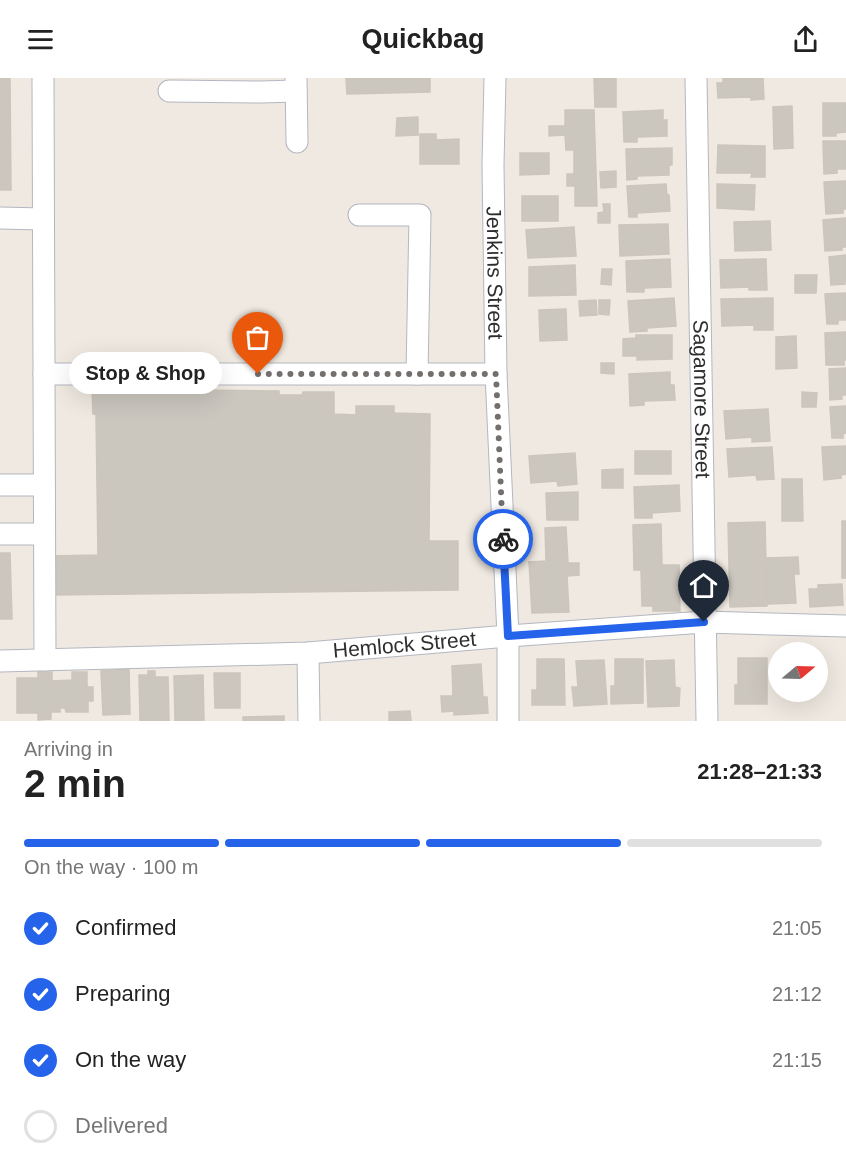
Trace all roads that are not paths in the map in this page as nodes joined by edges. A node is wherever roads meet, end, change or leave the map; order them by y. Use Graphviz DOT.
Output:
graph roads {
  1 [pos="43,78"];
  2 [pos="495,78"];
  3 [pos="696,78"];
  4 [pos="207,84"];
  5 [pos="296,84"];
  6 [pos="239,85"];
  7 [pos="261,85"];
  8 [pos="169,92"];
  9 [pos="297,142"];
  10 [pos="359,215"];
  11 [pos="0,218"];
  12 [pos="43,219"];
  13 [pos="44,374"];
  14 [pos="417,374"];
  15 [pos="496,374"];
  16 [pos="0,485"];
  17 [pos="44,485"];
  18 [pos="0,534"];
  19 [pos="44,534"];
  20 [pos="704,622"];
  21 [pos="846,626"];
  22 [pos="508,636"];
  23 [pos="308,653"];
  24 [pos="45,660"];
  25 [pos="0,661"];
  26 [pos="309,721"];
  27 [pos="508,721"];
  28 [pos="707,721"];
  1 -- 12 [label="street"];
  2 -- 15 [label="street, Jenkins Street"];
  3 -- 20 [label="street, Sagamore Street"];
  4 -- 6 [label="street"];
  4 -- 8 [label="street"];
  5 -- 7 [label="street"];
  5 -- 9 [label="street"];
  6 -- 7 [label="street"];
  10 -- 14 [label="street"];
  11 -- 12 [label="street"];
  12 -- 13 [label="street"];
  13 -- 14 [label="street"];
  13 -- 17 [label="street"];
  14 -- 15 [label="street"];
  15 -- 22 [label="street, Jenkins Street"];
  16 -- 17 [label="street"];
  17 -- 19 [label="street"];
  18 -- 19 [label="street"];
  19 -- 24 [label="street"];
  20 -- 21 [label="street, Hemlock Street"];
  20 -- 22 [label="street, Hemlock Street"];
  20 -- 28 [label="street, Sagamore Street"];
  22 -- 23 [label="street, Hemlock Street"];
  22 -- 27 [label="street, Jenkins Street"];
  23 -- 24 [label="street, Hemlock Street"];
  23 -- 26 [label="street"];
  24 -- 25 [label="street, Hemlock Street"];
}
